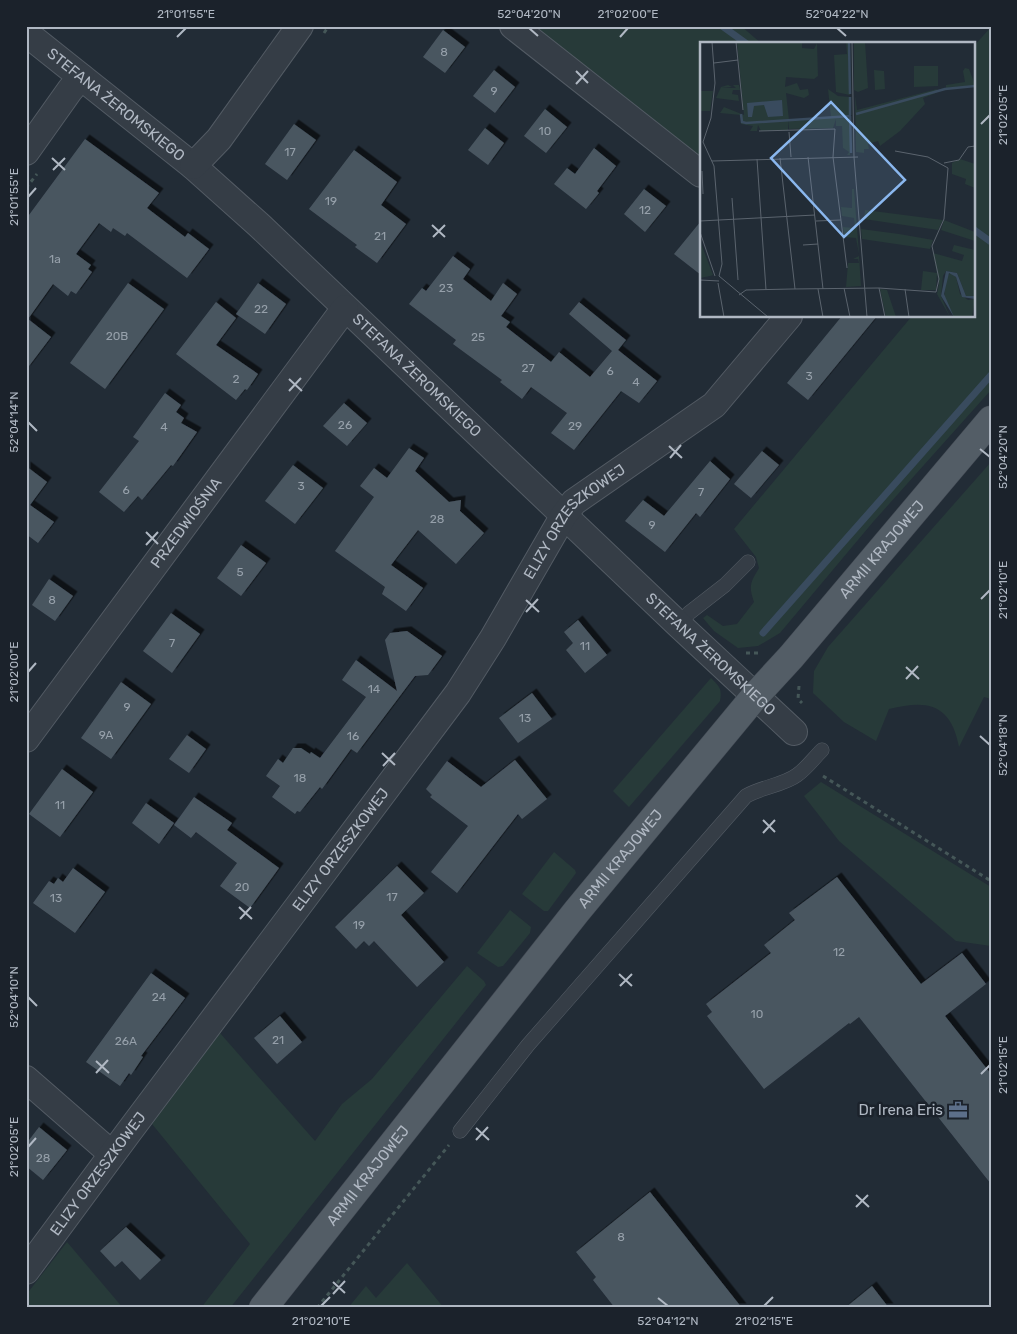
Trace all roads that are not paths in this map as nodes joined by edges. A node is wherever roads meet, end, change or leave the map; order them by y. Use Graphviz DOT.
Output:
graph roads {
  1 [pos="300,26"];
  2 [pos="514,26"];
  3 [pos="26,33"];
  4 [pos="81,77"];
  5 [pos="26,152"];
  6 [pos="193,166"];
  7 [pos="700,173"];
  8 [pos="345,308"];
  9 [pos="787,318"];
  10 [pos="991,420"];
  11 [pos="564,515"];
  12 [pos="748,562"];
  13 [pos="679,625"];
  14 [pos="756,695"];
  15 [pos="794,732"];
  16 [pos="26,739"];
  17 [pos="822,750"];
  18 [pos="26,1079"];
  19 [pos="460,1131"];
  20 [pos="112,1154"];
  21 [pos="26,1271"];
  22 [pos="262,1308"];
  1 -- 6 [label="street"];
  2 -- 7 [label="street"];
  3 -- 4 [label="street, STEFANA ŻEROMSKIEGO"];
  4 -- 5 [label="street"];
  4 -- 6 [label="street, STEFANA ŻEROMSKIEGO"];
  6 -- 8 [label="street, STEFANA ŻEROMSKIEGO"];
  8 -- 11 [label="street, STEFANA ŻEROMSKIEGO"];
  8 -- 16 [label="street, PRZEDWIOŚNIA"];
  9 -- 11 [label="street, ELIZY ORZESZKOWEJ"];
  10 -- 14 [label="main road, ARMII KRAJOWEJ"];
  11 -- 13 [label="street, STEFANA ŻEROMSKIEGO"];
  11 -- 20 [label="street, ELIZY ORZESZKOWEJ"];
  12 -- 13 [label="lane"];
  13 -- 14 [label="street, STEFANA ŻEROMSKIEGO"];
  14 -- 15 [label="street, STEFANA ŻEROMSKIEGO"];
  14 -- 22 [label="main road, ARMII KRAJOWEJ"];
  17 -- 19 [label="lane"];
  18 -- 20 [label="street"];
  20 -- 21 [label="street, ELIZY ORZESZKOWEJ"];
}
